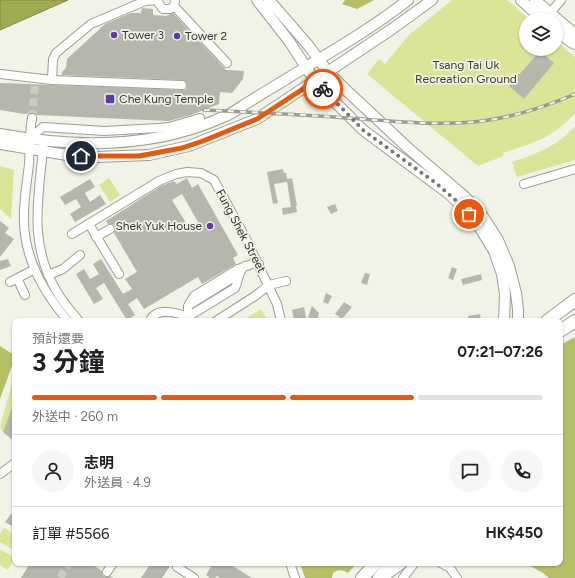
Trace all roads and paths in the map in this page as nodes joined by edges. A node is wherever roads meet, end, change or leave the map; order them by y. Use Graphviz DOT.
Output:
graph roads {
  1 [pos="158,0"];
  2 [pos="257,0"];
  3 [pos="269,0"];
  4 [pos="408,0"];
  5 [pos="432,0"];
  6 [pos="521,0"];
  7 [pos="535,0"];
  8 [pos="561,0"];
  9 [pos="174,3"];
  10 [pos="539,12"];
  11 [pos="543,12"];
  12 [pos="550,12"];
  13 [pos="563,27"];
  14 [pos="575,34"];
  15 [pos="563,36"];
  16 [pos="575,44"];
  17 [pos="319,60"];
  18 [pos="227,63"];
  19 [pos="307,66"];
  20 [pos="328,72"];
  21 [pos="0,74"];
  22 [pos="52,80"];
  23 [pos="315,81"];
  24 [pos="182,85"];
  25 [pos="32,118"];
  26 [pos="200,118"];
  27 [pos="169,127"];
  28 [pos="0,134"];
  29 [pos="30,138"];
  30 [pos="44,140"];
  31 [pos="0,144"];
  32 [pos="30,149"];
  33 [pos="43,151"];
  34 [pos="575,169"];
  35 [pos="524,184"];
  36 [pos="89,224"];
  37 [pos="110,229"];
  38 [pos="72,234"];
  39 [pos="96,237"];
  40 [pos="80,255"];
  41 [pos="259,264"];
  42 [pos="245,266"];
  43 [pos="35,269"];
  44 [pos="119,274"];
  45 [pos="239,274"];
  46 [pos="48,275"];
  47 [pos="286,281"];
  48 [pos="269,285"];
  49 [pos="25,295"];
  50 [pos="575,300"];
  51 [pos="188,306"];
  52 [pos="66,318"];
  53 [pos="77,318"];
  54 [pos="152,318"];
  55 [pos="183,318"];
  56 [pos="186,318"];
  57 [pos="189,318"];
  58 [pos="221,318"];
  59 [pos="280,318"];
  60 [pos="504,318"];
  61 [pos="518,318"];
  62 [pos="551,318"];
  63 [pos="575,321"];
  64 [pos="563,330"];
  65 [pos="12,465"];
  66 [pos="0,474"];
  67 [pos="111,566"];
  68 [pos="291,566"];
  69 [pos="373,566"];
  70 [pos="390,566"];
  71 [pos="398,566"];
  72 [pos="412,566"];
  73 [pos="446,566"];
  74 [pos="177,567"];
  75 [pos="107,572"];
  76 [pos="194,578"];
  77 [pos="296,578"];
  78 [pos="362,578"];
  79 [pos="381,578"];
  80 [pos="403,578"];
  81 [pos="457,578"];
  1 -- 9 [label="street"];
  1 -- 22 [label="street"];
  2 -- 19 [label="main road"];
  3 -- 17 [label="main road"];
  4 -- 17 [label="main road"];
  5 -- 20 [label="main road"];
  6 -- 10 [label="main road"];
  7 -- 11 [label="main road"];
  8 -- 12 [label="street"];
  9 -- 18 [label="street"];
  13 -- 14 [label="main road"];
  15 -- 16 [label="main road"];
  17 -- 19 [label="main road"];
  17 -- 20 [label="main road"];
  19 -- 23 [label="main road"];
  19 -- 27 [label="main road"];
  20 -- 23 [label="main road"];
  20 -- 61 [label="main road"];
  21 -- 22 [label="street"];
  22 -- 24 [label="street"];
  23 -- 33 [label="main road"];
  23 -- 60 [label="main road"];
  25 -- 29 [label="street"];
  26 -- 27 [label="street"];
  27 -- 29 [label="street"];
  27 -- 30 [label="main road"];
  28 -- 29 [label="main road"];
  29 -- 30 [label="main road"];
  29 -- 32 [label="street"];
  30 -- 33 [label="street"];
  31 -- 32 [label="main road"];
  32 -- 33 [label="main road"];
  32 -- 43 [label="street"];
  33 -- 46 [label="street"];
  34 -- 35 [label="street"];
  36 -- 38 [label="street, Fung Shek Street"];
  36 -- 39 [label="street"];
  36 -- 41 [label="street, Fung Shek Street"];
  37 -- 39 [label="street"];
  39 -- 44 [label="street"];
  40 -- 46 [label="street"];
  41 -- 42 [label="street"];
  41 -- 48 [label="street, Fung Shek Street"];
  42 -- 45 [label="street"];
  42 -- 51 [label="street"];
  43 -- 49 [label="street"];
  43 -- 52 [label="street"];
  45 -- 51 [label="street"];
  45 -- 57 [label="street"];
  46 -- 53 [label="street"];
  47 -- 48 [label="street"];
  48 -- 58 [label="street"];
  48 -- 59 [label="street, Fung Shek Street"];
  50 -- 62 [label="highway"];
  51 -- 56 [label="street"];
  54 -- 55 [label="street"];
  63 -- 64 [label="highway"];
  65 -- 66 [label="street"];
  67 -- 75 [label="street"];
  68 -- 77 [label="street"];
  69 -- 78 [label="highway"];
  70 -- 79 [label="highway"];
  71 -- 79 [label="main road"];
  72 -- 80 [label="street"];
  73 -- 81 [label="street"];
  74 -- 76 [label="street"];
}
